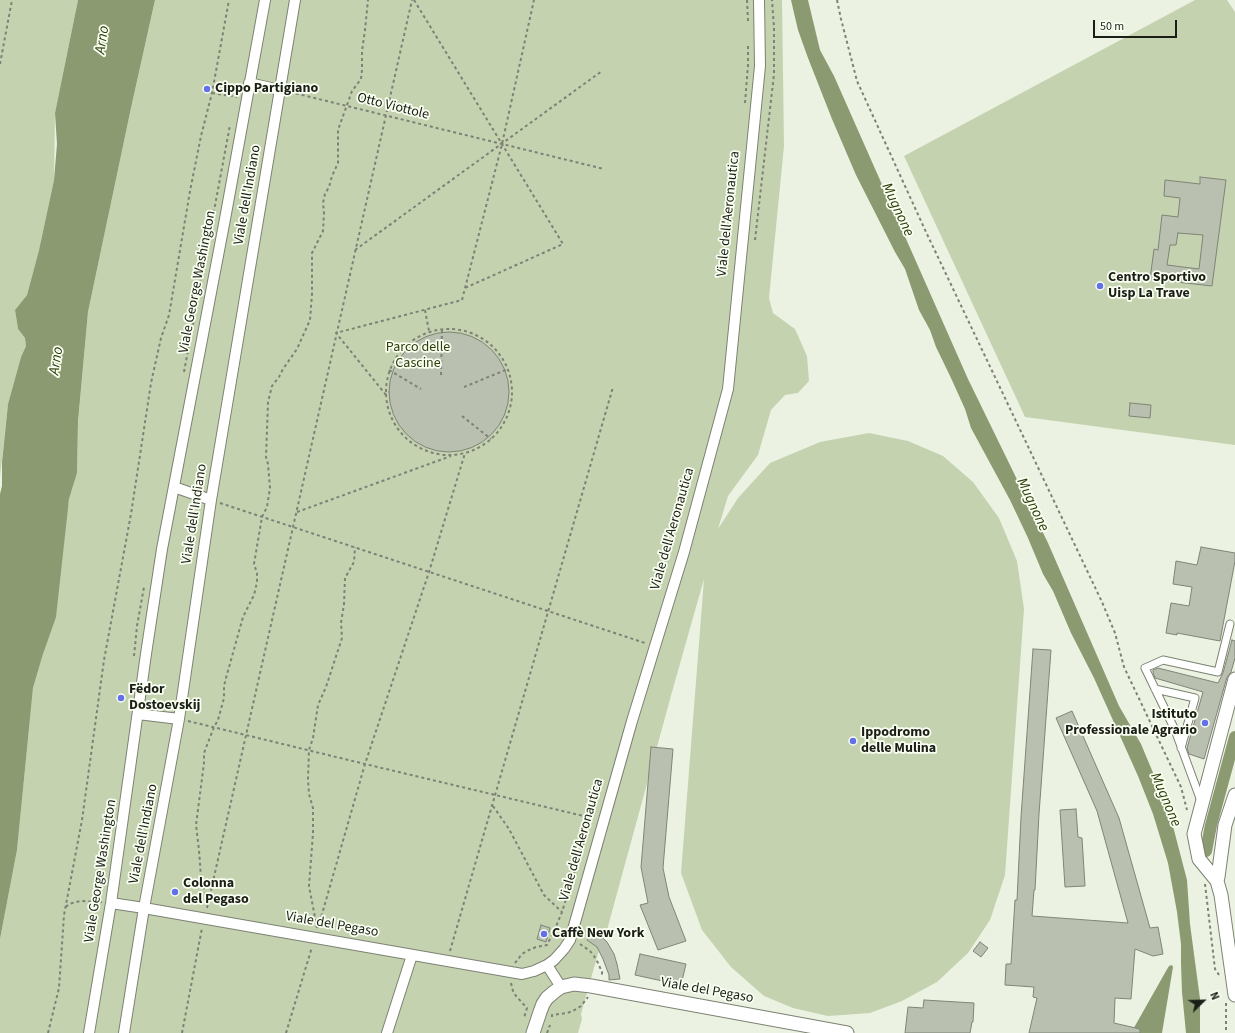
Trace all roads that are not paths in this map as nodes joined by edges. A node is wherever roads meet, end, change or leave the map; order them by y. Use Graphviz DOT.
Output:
graph roads {
  1 [pos="265,0"];
  2 [pos="295,0"];
  3 [pos="759,0"];
  4 [pos="249,83"];
  5 [pos="280,90"];
  6 [pos="174,487"];
  7 [pos="211,500"];
  8 [pos="1230,624"];
  9 [pos="1235,679"];
  10 [pos="1155,689"];
  11 [pos="138,714"];
  12 [pos="179,719"];
  13 [pos="1181,748"];
  14 [pos="1235,795"];
  15 [pos="1202,805"];
  16 [pos="1212,876"];
  17 [pos="111,903"];
  18 [pos="144,908"];
  19 [pos="412,955"];
  20 [pos="547,965"];
  21 [pos="561,987"];
  22 [pos="1230,997"];
  23 [pos="89,1033"];
  24 [pos="124,1033"];
  25 [pos="387,1033"];
  26 [pos="533,1033"];
  27 [pos="847,1033"];
  1 -- 4 [label="street, Viale George Washington"];
  2 -- 5 [label="street, Viale dell'Indiano"];
  3 -- 20 [label="street, Viale dell'Aeronautica"];
  4 -- 5 [label="street"];
  4 -- 6 [label="street, Viale George Washington"];
  5 -- 7 [label="street, Viale dell'Indiano"];
  6 -- 7 [label="street"];
  6 -- 11 [label="street, Viale George Washington"];
  7 -- 12 [label="street, Viale dell'Indiano"];
  8 -- 10 [label="lane"];
  9 -- 15 [label="street"];
  10 -- 13 [label="lane"];
  10 -- 13 [label="lane"];
  11 -- 12 [label="street"];
  11 -- 17 [label="street, Viale George Washington"];
  12 -- 18 [label="street, Viale dell'Indiano"];
  13 -- 15 [label="lane"];
  14 -- 16 [label="street"];
  15 -- 16 [label="street"];
  16 -- 22 [label="street"];
  17 -- 18 [label="street, Viale del Pegaso"];
  17 -- 23 [label="street, Viale George Washington"];
  18 -- 19 [label="street, Viale del Pegaso"];
  18 -- 24 [label="street, Viale dell'Indiano"];
  19 -- 20 [label="street, Viale del Pegaso"];
  19 -- 25 [label="street"];
  20 -- 21 [label="street"];
  21 -- 26 [label="street"];
  21 -- 27 [label="street, Viale del Pegaso"];
}
